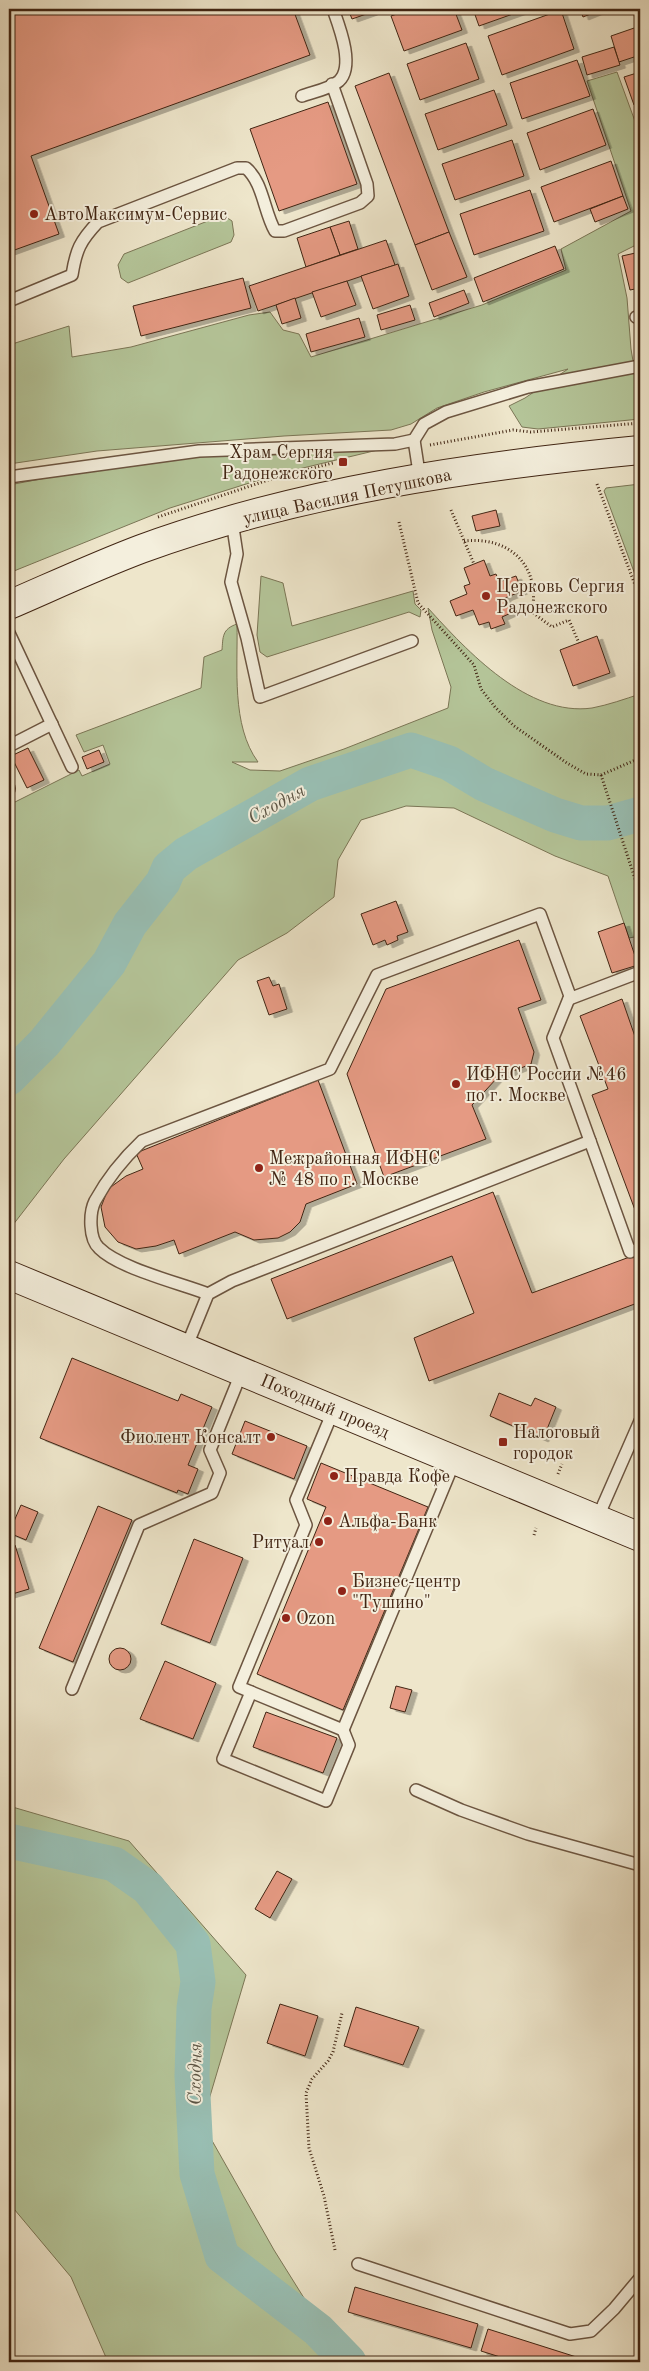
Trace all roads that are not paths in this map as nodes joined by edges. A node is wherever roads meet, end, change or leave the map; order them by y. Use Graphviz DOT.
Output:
graph roads {
  1 [pos="333,9"];
  2 [pos="332,84"];
  3 [pos="302,96"];
  4 [pos="9,301"];
  5 [pos="640,366"];
  6 [pos="414,440"];
  7 [pos="640,450"];
  8 [pos="9,477"];
  9 [pos="420,479"];
  10 [pos="232,521"];
  11 [pos="9,605"];
  12 [pos="9,633"];
  13 [pos="412,641"];
  14 [pos="52,724"];
  15 [pos="9,746"];
  16 [pos="72,767"];
  17 [pos="640,972"];
  18 [pos="569,999"];
  19 [pos="590,1141"];
  20 [pos="640,1248"];
  21 [pos="9,1275"];
  22 [pos="208,1294"];
  23 [pos="186,1348"];
  24 [pos="242,1371"];
  25 [pos="334,1409"];
  26 [pos="640,1421"];
  27 [pos="455,1460"];
  28 [pos="597,1519"];
  29 [pos="640,1537"];
  30 [pos="72,1689"];
  31 [pos="251,1692"];
  32 [pos="344,1730"];
  33 [pos="416,1790"];
  34 [pos="640,1865"];
  35 [pos="358,2264"];
  36 [pos="640,2278"];
  1 -- 2 [label="lane"];
  2 -- 3 [label="lane"];
  2 -- 4 [label="lane"];
  5 -- 6 [label="lane"];
  6 -- 8 [label="lane"];
  6 -- 9 [label="lane"];
  7 -- 9 [label="main road, улица Василия Петушкова"];
  9 -- 10 [label="main road, улица Василия Петушкова"];
  10 -- 11 [label="main road, улица Василия Петушкова"];
  10 -- 13 [label="lane"];
  12 -- 14 [label="lane"];
  14 -- 15 [label="lane"];
  14 -- 16 [label="lane"];
  17 -- 18 [label="lane"];
  18 -- 19 [label="lane"];
  18 -- 22 [label="lane"];
  19 -- 20 [label="lane"];
  19 -- 22 [label="lane"];
  21 -- 23 [label="main road, Походный проезд"];
  22 -- 23 [label="lane"];
  23 -- 24 [label="main road, Походный проезд"];
  24 -- 25 [label="main road, Походный проезд"];
  24 -- 30 [label="lane"];
  25 -- 27 [label="main road, Походный проезд"];
  25 -- 31 [label="lane"];
  26 -- 28 [label="lane"];
  27 -- 28 [label="main road, Походный проезд"];
  27 -- 32 [label="lane"];
  28 -- 29 [label="main road, Походный проезд"];
  31 -- 32 [label="lane"];
  31 -- 32 [label="lane"];
  33 -- 34 [label="lane"];
  35 -- 36 [label="lane"];
}
